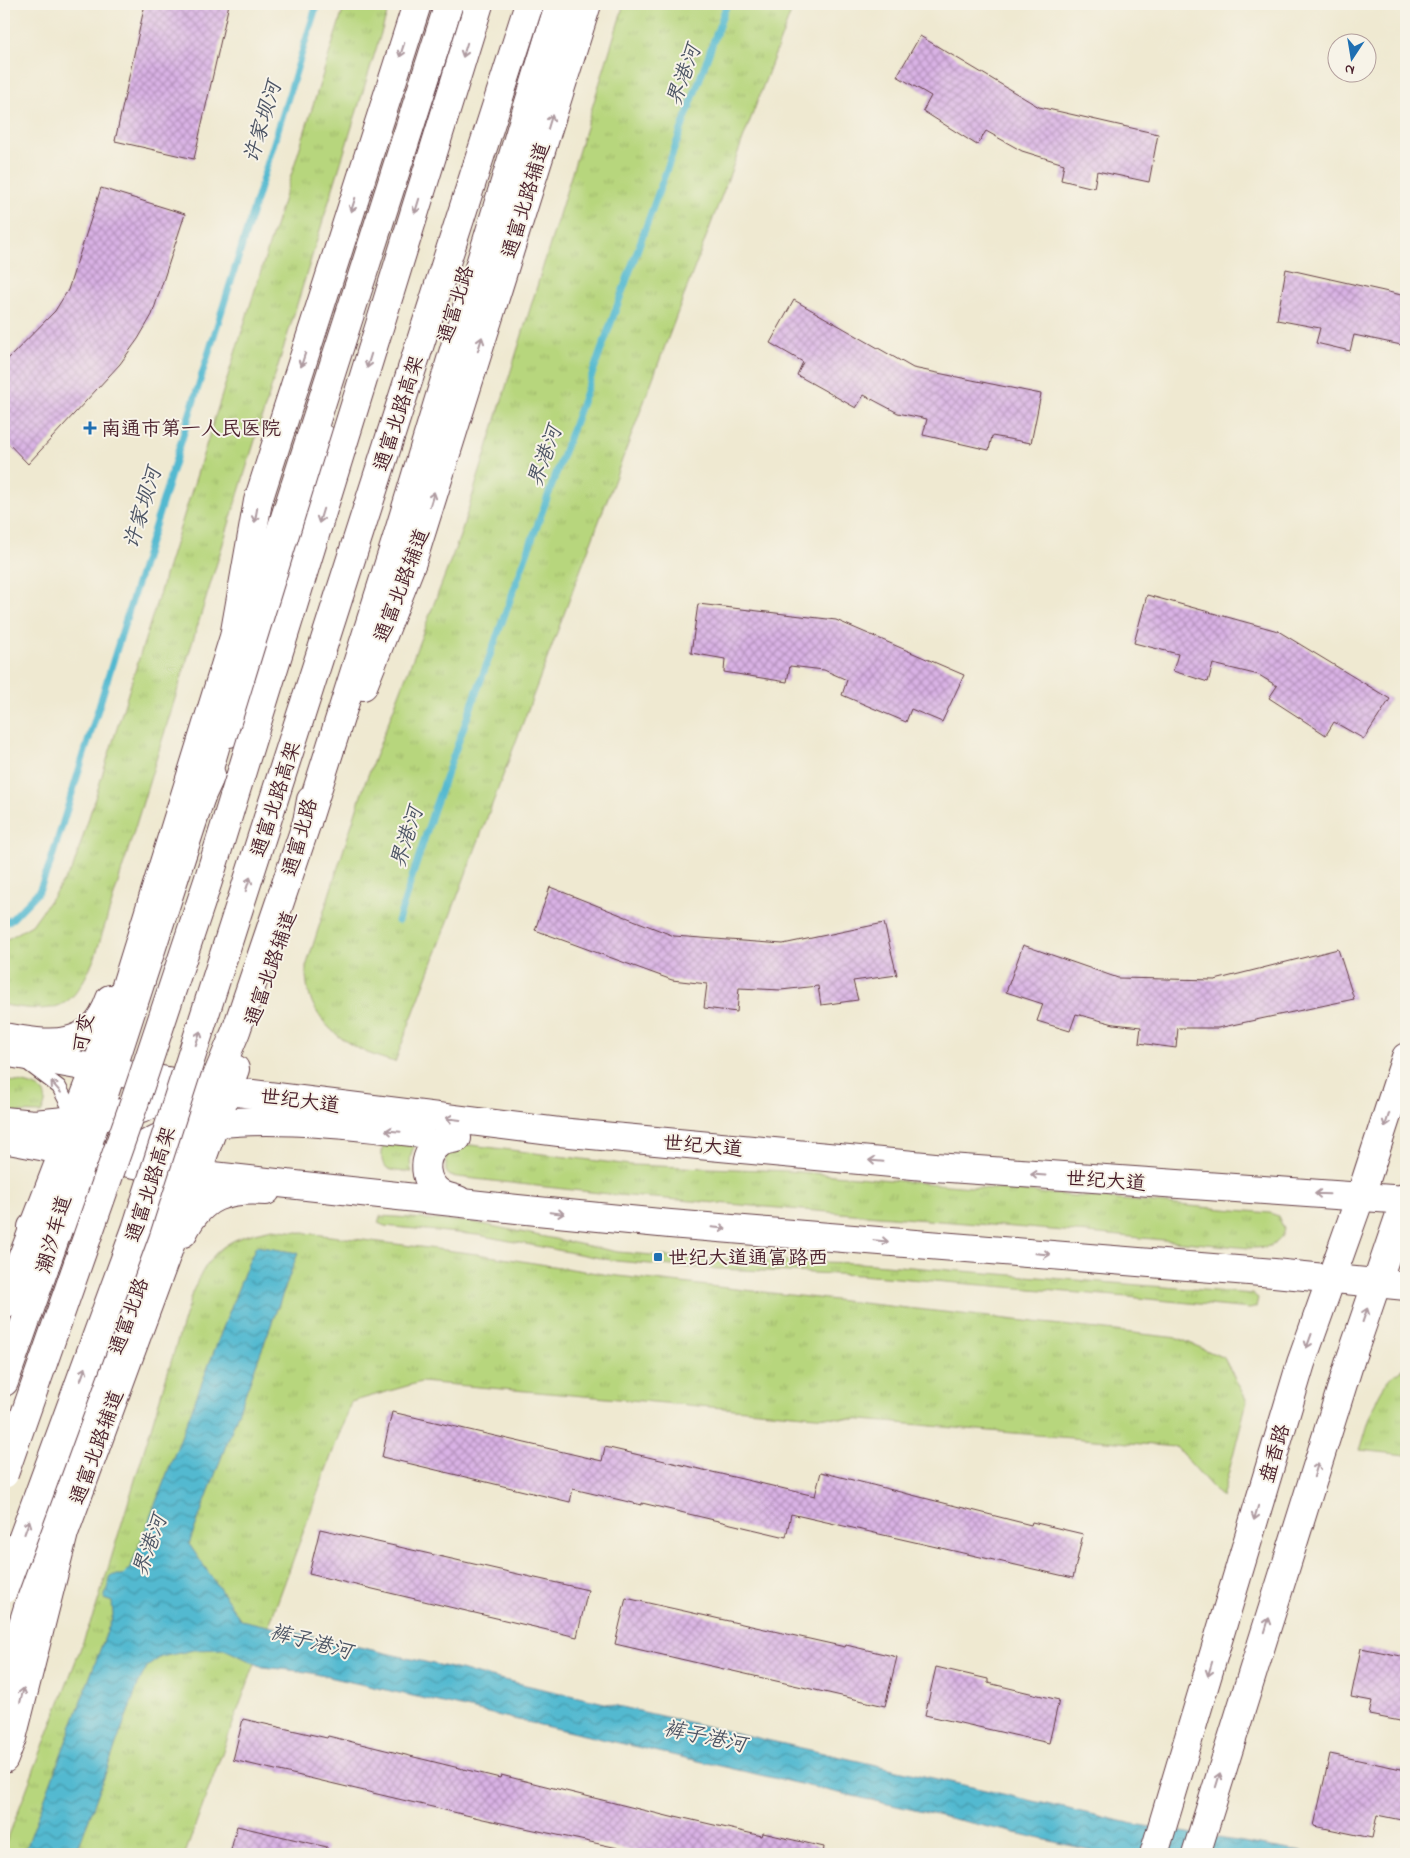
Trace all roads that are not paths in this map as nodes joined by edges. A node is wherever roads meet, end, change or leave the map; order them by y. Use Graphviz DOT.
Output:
graph roads {
  1 [pos="417,4"];
  2 [pos="449,4"];
  3 [pos="454,4"];
  4 [pos="479,4"];
  5 [pos="529,4"];
  6 [pos="548,4"];
  7 [pos="559,4"];
  8 [pos="586,4"];
  9 [pos="242,632"];
  10 [pos="201,796"];
  11 [pos="306,822"];
  12 [pos="164,862"];
  13 [pos="268,936"];
  14 [pos="271,964"];
  15 [pos="256,992"];
  16 [pos="109,1004"];
  17 [pos="242,1032"];
  18 [pos="7,1048"];
  19 [pos="1406,1057"];
  20 [pos="103,1071"];
  21 [pos="183,1085"];
  22 [pos="219,1090"];
  23 [pos="86,1118"];
  24 [pos="4,1121"];
  25 [pos="205,1126"];
  26 [pos="457,1138"];
  27 [pos="4,1139"];
  28 [pos="74,1151"];
  29 [pos="790,1153"];
  30 [pos="121,1161"];
  31 [pos="186,1173"];
  32 [pos="1361,1195"];
  33 [pos="1406,1199"];
  34 [pos="467,1203"];
  35 [pos="83,1205"];
  36 [pos="517,1209"];
  37 [pos="45,1230"];
  38 [pos="179,1241"];
  39 [pos="1331,1279"];
  40 [pos="1376,1283"];
  41 [pos="1406,1286"];
  42 [pos="4,1305"];
  43 [pos="15,1314"];
  44 [pos="4,1382"];
  45 [pos="4,1444"];
  46 [pos="96,1447"];
  47 [pos="4,1474"];
  48 [pos="52,1529"];
  49 [pos="4,1589"];
  50 [pos="4,1654"];
  51 [pos="4,1686"];
  52 [pos="4,1759"];
  53 [pos="1154,1854"];
  54 [pos="1196,1854"];
  1 -- 9 [label="main road, one-way"];
  2 -- 9 [label="main road"];
  3 -- 10 [label="main road"];
  4 -- 47 [label="main road, 通富北路高架, one-way, bridge"];
  49 -- 5 [label="main road, 通富北路高架, one-way, bridge"];
  6 -- 11 [label="main road, 通富北路"];
  7 -- 11 [label="main road"];
  14 -- 8 [label="main road, 通富北路辅道, one-way"];
  9 -- 10 [label="main road"];
  9 -- 12 [label="main road"];
  10 -- 12 [label="main road"];
  10 -- 20 [label="main road"];
  11 -- 13 [label="main road, 通富北路"];
  12 -- 16 [label="main road"];
  12 -- 20 [label="main road"];
  13 -- 15 [label="main road"];
  13 -- 17 [label="main road, 通富北路"];
  14 -- 15 [label="main road"];
  14 -- 17 [label="main road, 通富北路辅道"];
  15 -- 17 [label="main road"];
  16 -- 18 [label="main road"];
  16 -- 20 [label="lane, 可变"];
  17 -- 21 [label="main road"];
  17 -- 22 [label="main road, 通富北路辅道"];
  18 -- 20 [label="main road, 世纪大道"];
  23 -- 18 [label="lane, one-way"];
  19 -- 32 [label="main road, 盘香路, one-way"];
  20 -- 21 [label="main road, 世纪大道"];
  20 -- 23 [label="main road"];
  21 -- 22 [label="main road, 世纪大道"];
  21 -- 23 [label="main road"];
  22 -- 25 [label="main road, 通富北路辅道"];
  29 -- 22 [label="main road, 世纪大道, one-way"];
  23 -- 24 [label="main road"];
  23 -- 28 [label="main road"];
  26 -- 25 [label="main road, one-way"];
  25 -- 30 [label="main road"];
  25 -- 31 [label="main road, 通富北路"];
  26 -- 29 [label="main road"];
  26 -- 34 [label="main road"];
  27 -- 28 [label="main road"];
  28 -- 30 [label="main road"];
  28 -- 35 [label="lane, 潮汐车道"];
  28 -- 37 [label="main road"];
  32 -- 29 [label="main road, 世纪大道, one-way"];
  30 -- 31 [label="main road"];
  30 -- 35 [label="main road"];
  31 -- 34 [label="main road"];
  31 -- 38 [label="lane"];
  31 -- 46 [label="main road, 通富北路辅道"];
  31 -- 48 [label="main road, 通富北路"];
  32 -- 33 [label="main road, 世纪大道"];
  32 -- 39 [label="main road, 盘香路"];
  33 -- 40 [label="main road"];
  34 -- 36 [label="main road"];
  35 -- 37 [label="main road"];
  35 -- 45 [label="lane, 潮汐车道"];
  36 -- 38 [label="main road"];
  36 -- 39 [label="main road, one-way"];
  37 -- 42 [label="main road"];
  37 -- 43 [label="main road"];
  37 -- 43 [label="main road"];
  38 -- 46 [label="main road"];
  39 -- 40 [label="main road"];
  39 -- 53 [label="main road, 盘香路, one-way"];
  40 -- 41 [label="main road"];
  54 -- 40 [label="main road, one-way"];
  43 -- 44 [label="main road"];
  46 -- 48 [label="main road"];
  52 -- 46 [label="main road, 通富北路辅道, one-way"];
  48 -- 50 [label="main road, 通富北路"];
  48 -- 51 [label="main road"];
}
